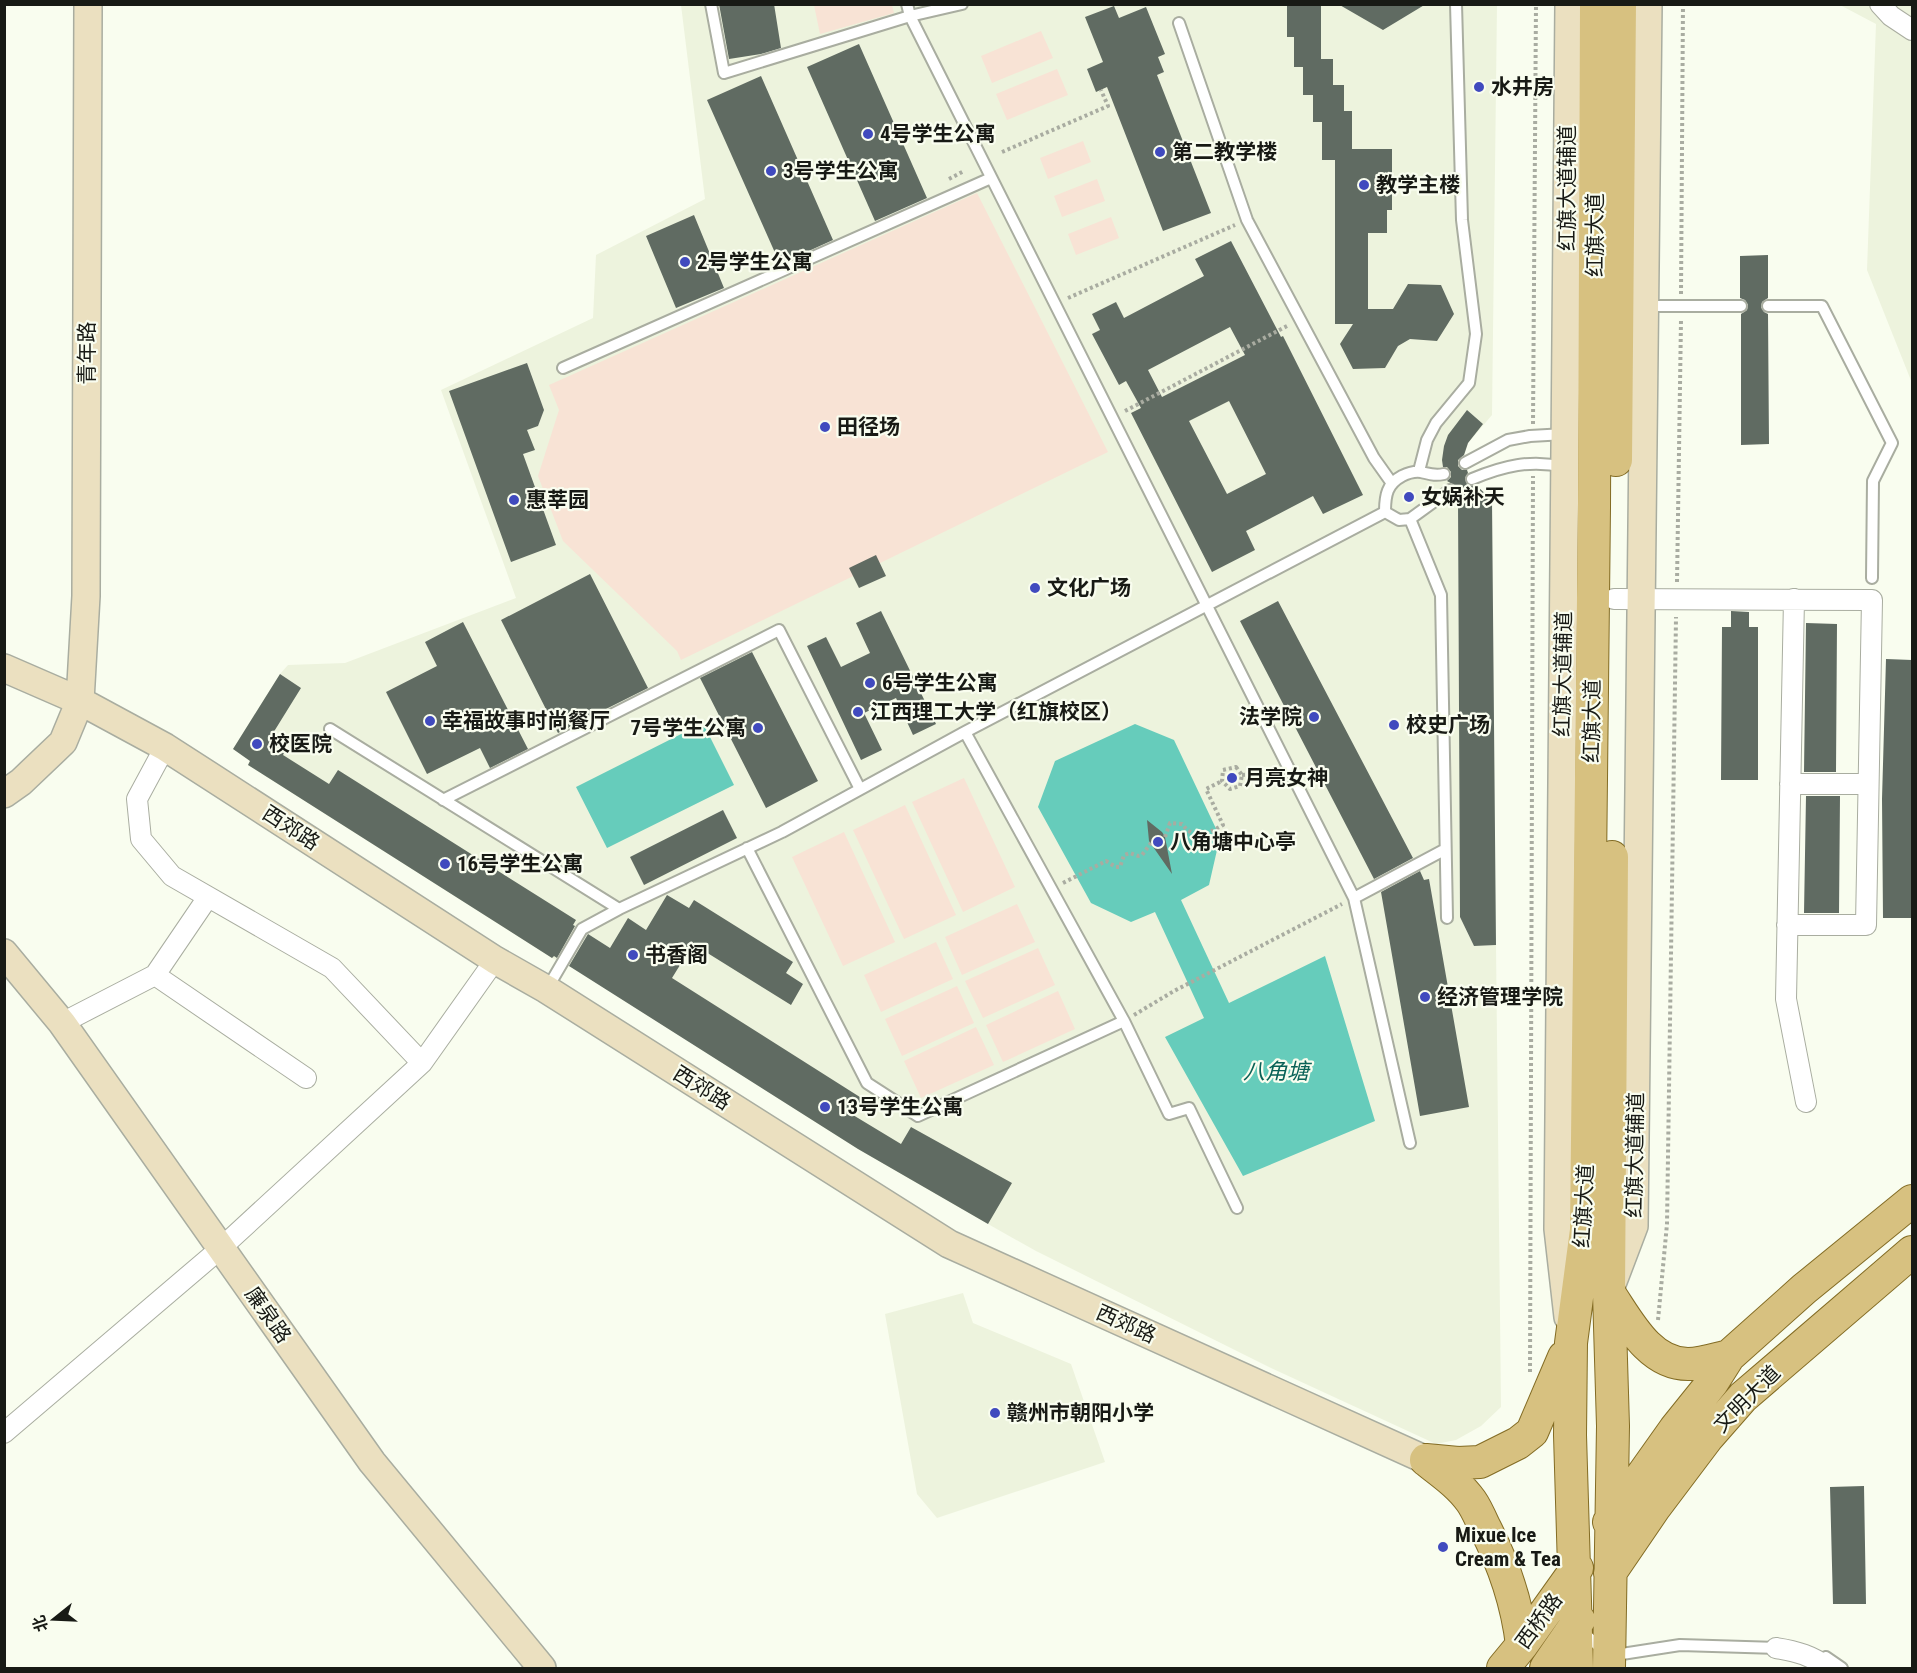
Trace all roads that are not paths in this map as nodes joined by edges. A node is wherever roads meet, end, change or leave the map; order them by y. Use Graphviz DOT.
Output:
graph roads {
  1 [pos="88,4"];
  2 [pos="711,4"];
  3 [pos="962,4"];
  4 [pos="1456,4"];
  5 [pos="1569,4"];
  6 [pos="1596,4"];
  7 [pos="1620,4"];
  8 [pos="1648,4"];
  9 [pos="1880,4"];
  10 [pos="909,10"];
  11 [pos="1179,23"];
  12 [pos="1912,30"];
  13 [pos="991,178"];
  14 [pos="1632,306"];
  15 [pos="1741,306"];
  16 [pos="1768,306"];
  17 [pos="563,368"];
  18 [pos="1587,435"];
  19 [pos="1465,463"];
  20 [pos="1585,469"];
  21 [pos="1419,471"];
  22 [pos="1444,474"];
  23 [pos="1472,479"];
  24 [pos="1391,482"];
  25 [pos="1450,490"];
  26 [pos="1385,512"];
  27 [pos="1410,519"];
  28 [pos="1872,578"];
  29 [pos="1628,599"];
  30 [pos="1794,599"];
  31 [pos="1205,606"];
  32 [pos="4,668"];
  33 [pos="80,701"];
  34 [pos="330,729"];
  35 [pos="965,732"];
  36 [pos="165,747"];
  37 [pos="1790,784"];
  38 [pos="1868,784"];
  39 [pos="860,789"];
  40 [pos="4,794"];
  41 [pos="443,800"];
  42 [pos="747,849"];
  43 [pos="1444,850"];
  44 [pos="208,897"];
  45 [pos="1354,898"];
  46 [pos="619,909"];
  47 [pos="1447,918"];
  48 [pos="1787,925"];
  49 [pos="4,953"];
  50 [pos="495,960"];
  51 [pos="155,975"];
  52 [pos="546,989"];
  53 [pos="1124,1021"];
  54 [pos="62,1023"];
  55 [pos="422,1063"];
  56 [pos="306,1078"];
  57 [pos="1806,1102"];
  58 [pos="1410,1143"];
  59 [pos="1912,1201"];
  60 [pos="1236,1208"];
  61 [pos="221,1248"];
  62 [pos="1912,1252"];
  63 [pos="1608,1293"];
  64 [pos="1570,1343"];
  65 [pos="1729,1356"];
  66 [pos="4,1433"];
  67 [pos="1426,1460"];
  68 [pos="1611,1519"];
  69 [pos="1574,1572"];
  70 [pos="1611,1572"];
  71 [pos="1575,1625"];
  72 [pos="1776,1648"];
  73 [pos="1512,1657"];
  74 [pos="1609,1662"];
  75 [pos="542,1668"];
  76 [pos="1546,1668"];
  77 [pos="1577,1668"];
  78 [pos="1829,1668"];
  79 [pos="1842,1668"];
  1 -- 33 [label="street, 青年路"];
  2 -- 10 [label="lane"];
  3 -- 10 [label="lane"];
  4 -- 21 [label="lane"];
  5 -- 18 [label="street, 红旗大道辅道"];
  6 -- 18 [label="main road, 红旗大道"];
  7 -- 14 [label="main road, 红旗大道"];
  8 -- 14 [label="street"];
  9 -- 12 [label="street"];
  10 -- 13 [label="lane"];
  11 -- 24 [label="lane"];
  13 -- 17 [label="lane"];
  13 -- 31 [label="lane"];
  14 -- 15 [label="lane"];
  14 -- 18 [label="main road, 红旗大道"];
  14 -- 29 [label="street"];
  16 -- 28 [label="lane"];
  18 -- 19 [label="lane"];
  18 -- 20 [label="main road, 红旗大道"];
  18 -- 29 [label="main road, 红旗大道"];
  20 -- 23 [label="lane"];
  20 -- 64 [label="main road, 红旗大道"];
  21 -- 22 [label="lane"];
  21 -- 24 [label="lane"];
  24 -- 26 [label="lane"];
  25 -- 27 [label="lane"];
  26 -- 27 [label="lane"];
  26 -- 31 [label="lane"];
  27 -- 43 [label="lane"];
  29 -- 30 [label="street"];
  29 -- 63 [label="main road, 红旗大道"];
  30 -- 37 [label="street"];
  30 -- 38 [label="street"];
  31 -- 35 [label="lane"];
  31 -- 45 [label="lane"];
  32 -- 33 [label="street, 西郊路"];
  33 -- 36 [label="street, 西郊路"];
  33 -- 40 [label="street, 青年路"];
  34 -- 41 [label="lane"];
  35 -- 39 [label="lane"];
  35 -- 53 [label="lane"];
  36 -- 44 [label="street"];
  36 -- 50 [label="street, 西郊路"];
  37 -- 38 [label="street"];
  37 -- 48 [label="street"];
  38 -- 48 [label="street"];
  39 -- 41 [label="lane"];
  39 -- 42 [label="lane"];
  41 -- 46 [label="lane"];
  42 -- 46 [label="lane"];
  42 -- 53 [label="lane"];
  43 -- 45 [label="lane"];
  43 -- 47 [label="lane"];
  44 -- 51 [label="street"];
  44 -- 55 [label="street"];
  45 -- 58 [label="lane"];
  46 -- 52 [label="lane"];
  48 -- 57 [label="street"];
  49 -- 54 [label="street, 廉泉路"];
  50 -- 52 [label="street, 西郊路"];
  50 -- 55 [label="street"];
  51 -- 54 [label="street"];
  51 -- 56 [label="street"];
  52 -- 67 [label="street, 西郊路"];
  53 -- 60 [label="lane"];
  54 -- 61 [label="street, 廉泉路"];
  55 -- 61 [label="street"];
  59 -- 65 [label="main road, 文明大道"];
  61 -- 66 [label="street"];
  61 -- 75 [label="street, 廉泉路"];
  62 -- 70 [label="main road, 文明大道"];
  63 -- 65 [label="main road"];
  63 -- 68 [label="main road, 红旗大道"];
  64 -- 67 [label="main road"];
  64 -- 69 [label="main road, 红旗大道"];
  65 -- 68 [label="main road, 文明大道"];
  67 -- 73 [label="main road"];
  68 -- 69 [label="main road, 文明大道"];
  68 -- 70 [label="main road, 红旗大道"];
  69 -- 71 [label="main road, 红旗大道"];
  69 -- 73 [label="main road, 西桥路"];
  70 -- 71 [label="main road, 文明大道"];
  70 -- 74 [label="main road, 红旗大道"];
  71 -- 74 [label="lane"];
  71 -- 76 [label="main road, 西桥路"];
  71 -- 77 [label="main road, 红旗大道"];
  72 -- 74 [label="lane"];
  72 -- 78 [label="street"];
  72 -- 79 [label="lane"];
}
